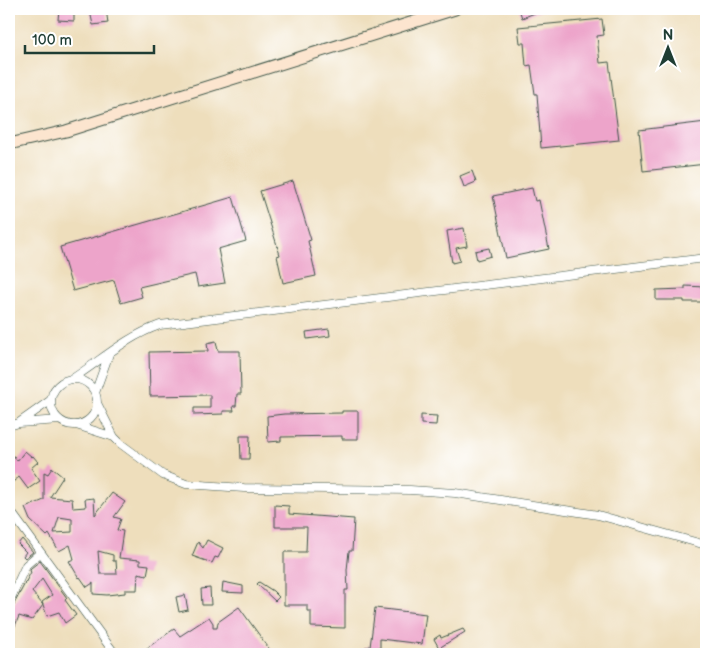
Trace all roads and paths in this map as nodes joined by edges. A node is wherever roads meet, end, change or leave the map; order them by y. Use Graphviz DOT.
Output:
graph roads {
  1 [pos="455,9"];
  2 [pos="9,144"];
  3 [pos="706,258"];
  4 [pos="109,354"];
  5 [pos="72,379"];
  6 [pos="95,393"];
  7 [pos="51,400"];
  8 [pos="97,403"];
  9 [pos="59,420"];
  10 [pos="19,423"];
  11 [pos="75,424"];
  12 [pos="9,426"];
  13 [pos="114,437"];
  14 [pos="9,509"];
  15 [pos="706,545"];
  16 [pos="40,553"];
  17 [pos="9,602"];
  18 [pos="115,654"];
  1 -- 2 [label="main road"];
  3 -- 4 [label="street"];
  4 -- 5 [label="street"];
  4 -- 6 [label="street"];
  5 -- 6 [label="street"];
  5 -- 7 [label="street"];
  6 -- 8 [label="street"];
  7 -- 9 [label="street"];
  7 -- 10 [label="street"];
  8 -- 11 [label="street"];
  8 -- 13 [label="street"];
  9 -- 10 [label="street"];
  9 -- 11 [label="street"];
  10 -- 12 [label="street"];
  11 -- 13 [label="street"];
  13 -- 15 [label="street"];
  14 -- 16 [label="street"];
  16 -- 17 [label="street"];
  16 -- 18 [label="street"];
}
